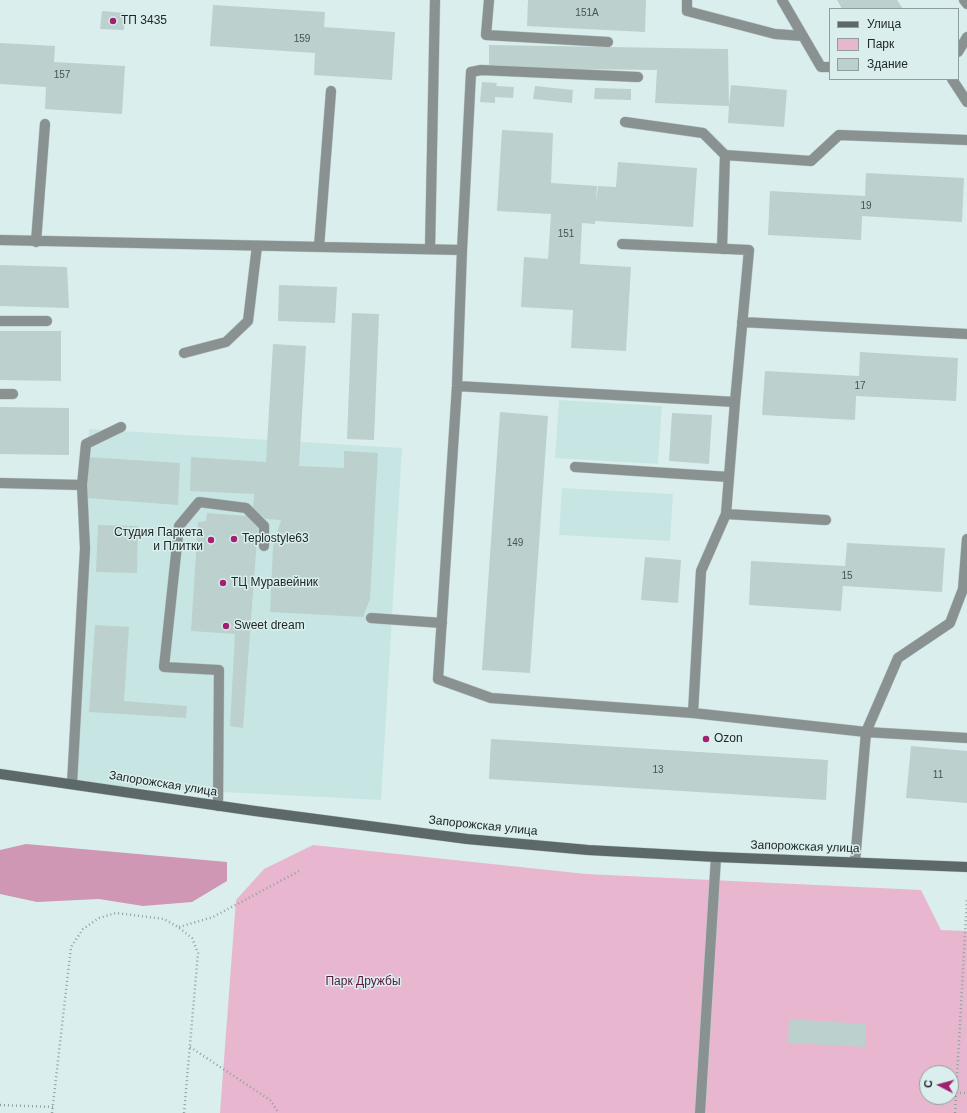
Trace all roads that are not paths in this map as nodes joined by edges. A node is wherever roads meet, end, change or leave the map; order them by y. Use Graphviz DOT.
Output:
graph roads {
  1 [pos="435,0"];
  2 [pos="489,0"];
  3 [pos="687,0"];
  4 [pos="782,0"];
  5 [pos="964,0"];
  6 [pos="967,4"];
  7 [pos="803,36"];
  8 [pos="966,39"];
  9 [pos="608,42"];
  10 [pos="959,50"];
  11 [pos="829,67"];
  12 [pos="638,78"];
  13 [pos="953,80"];
  14 [pos="331,90"];
  15 [pos="967,102"];
  16 [pos="625,122"];
  17 [pos="45,124"];
  18 [pos="967,140"];
  19 [pos="725,155"];
  20 [pos="0,240"];
  21 [pos="36,242"];
  22 [pos="622,244"];
  23 [pos="256,246"];
  24 [pos="319,247"];
  25 [pos="430,249"];
  26 [pos="722,249"];
  27 [pos="462,250"];
  28 [pos="0,321"];
  29 [pos="47,321"];
  30 [pos="742,322"];
  31 [pos="967,334"];
  32 [pos="184,353"];
  33 [pos="457,386"];
  34 [pos="0,394"];
  35 [pos="13,394"];
  36 [pos="735,402"];
  37 [pos="121,427"];
  38 [pos="574,467"];
  39 [pos="728,477"];
  40 [pos="0,483"];
  41 [pos="82,485"];
  42 [pos="726,514"];
  43 [pos="826,520"];
  44 [pos="967,540"];
  45 [pos="264,546"];
  46 [pos="965,589"];
  47 [pos="371,618"];
  48 [pos="442,623"];
  49 [pos="693,712"];
  50 [pos="866,732"];
  51 [pos="967,738"];
  52 [pos="0,774"];
  53 [pos="72,784"];
  54 [pos="218,806"];
  55 [pos="716,857"];
  56 [pos="856,862"];
  57 [pos="967,867"];
  58 [pos="700,1113"];
  1 -- 25 [label="lane"];
  2 -- 9 [label="lane"];
  3 -- 7 [label="lane"];
  4 -- 7 [label="lane"];
  5 -- 6 [label="lane"];
  7 -- 11 [label="lane"];
  8 -- 10 [label="lane"];
  12 -- 27 [label="lane"];
  13 -- 15 [label="lane"];
  14 -- 24 [label="lane"];
  16 -- 19 [label="lane"];
  17 -- 21 [label="lane"];
  18 -- 19 [label="lane"];
  19 -- 26 [label="lane"];
  20 -- 21 [label="lane"];
  21 -- 23 [label="lane"];
  22 -- 26 [label="lane"];
  23 -- 24 [label="lane"];
  23 -- 32 [label="lane"];
  24 -- 25 [label="lane"];
  25 -- 27 [label="lane"];
  26 -- 30 [label="lane"];
  27 -- 33 [label="lane"];
  28 -- 29 [label="lane"];
  30 -- 31 [label="lane"];
  30 -- 36 [label="lane"];
  33 -- 36 [label="lane"];
  33 -- 48 [label="lane"];
  34 -- 35 [label="lane"];
  36 -- 39 [label="lane"];
  37 -- 41 [label="lane"];
  38 -- 39 [label="lane"];
  39 -- 42 [label="lane"];
  40 -- 41 [label="lane"];
  41 -- 53 [label="lane"];
  42 -- 43 [label="lane"];
  42 -- 49 [label="lane"];
  44 -- 46 [label="lane"];
  45 -- 54 [label="lane"];
  46 -- 50 [label="lane"];
  47 -- 48 [label="lane"];
  48 -- 49 [label="lane"];
  49 -- 50 [label="lane"];
  50 -- 51 [label="lane"];
  50 -- 56 [label="lane"];
  52 -- 53 [label="street, Запорожская улица"];
  53 -- 54 [label="street, Запорожская улица"];
  54 -- 55 [label="street, Запорожская улица"];
  55 -- 56 [label="street, Запорожская улица"];
  55 -- 58 [label="lane"];
  56 -- 57 [label="street, Запорожская улица"];
}
